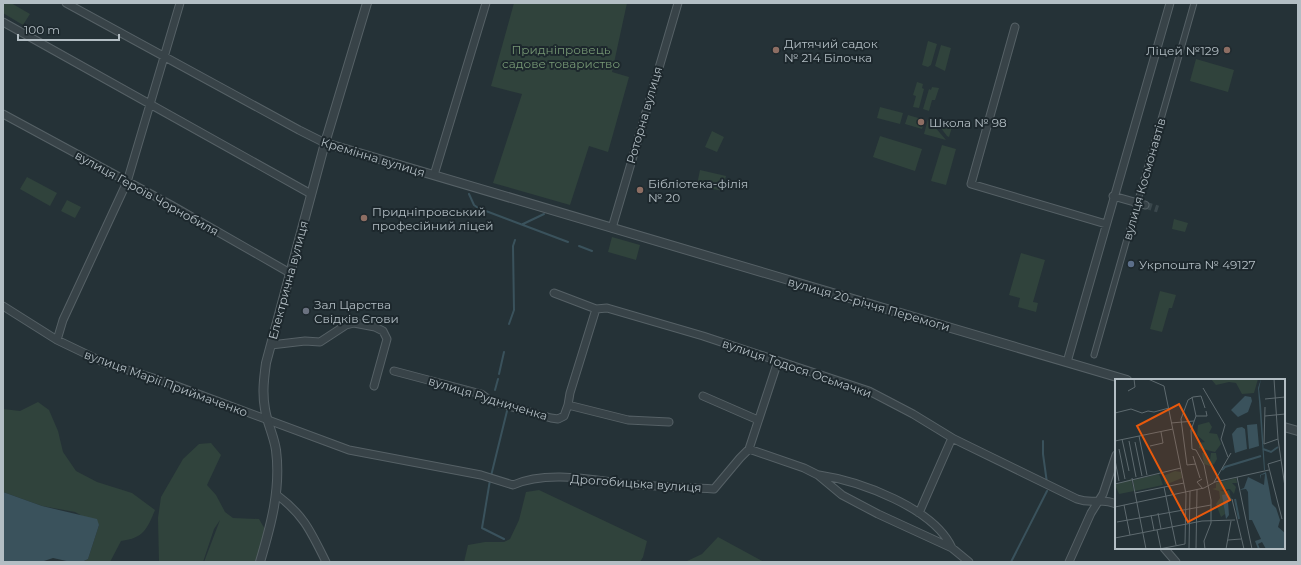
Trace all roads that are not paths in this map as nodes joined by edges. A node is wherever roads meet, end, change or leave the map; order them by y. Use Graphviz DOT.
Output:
graph roads {
  1 [pos="66,3"];
  2 [pos="180,3"];
  3 [pos="367,3"];
  4 [pos="486,3"];
  5 [pos="678,3"];
  6 [pos="1170,3"];
  7 [pos="1194,3"];
  8 [pos="3,22"];
  9 [pos="1015,27"];
  10 [pos="165,56"];
  11 [pos="150,104"];
  12 [pos="3,114"];
  13 [pos="325,143"];
  14 [pos="434,175"];
  15 [pos="127,182"];
  16 [pos="311,194"];
  17 [pos="1114,196"];
  18 [pos="1137,203"];
  19 [pos="1145,205"];
  20 [pos="1106,224"];
  21 [pos="612,228"];
  22 [pos="290,273"];
  23 [pos="554,293"];
  24 [pos="3,306"];
  25 [pos="596,309"];
  26 [pos="57,340"];
  27 [pos="271,345"];
  28 [pos="1094,355"];
  29 [pos="778,361"];
  30 [pos="1067,362"];
  31 [pos="394,371"];
  32 [pos="1124,379"];
  33 [pos="374,386"];
  34 [pos="703,396"];
  35 [pos="568,405"];
  36 [pos="268,420"];
  37 [pos="758,420"];
  38 [pos="669,422"];
  39 [pos="1285,427"];
  40 [pos="1298,431"];
  41 [pos="952,438"];
  42 [pos="749,449"];
  43 [pos="1115,458"];
  44 [pos="818,475"];
  45 [pos="277,495"];
  46 [pos="1100,500"];
  47 [pos="1115,504"];
  48 [pos="919,513"];
  49 [pos="952,548"];
  50 [pos="1165,549"];
  51 [pos="260,562"];
  52 [pos="326,562"];
  53 [pos="969,562"];
  54 [pos="1068,562"];
  55 [pos="1176,562"];
  1 -- 10 [label="street, Кремінна вулиця"];
  2 -- 10 [label="street"];
  3 -- 13 [label="street, Електрична вулиця"];
  4 -- 14 [label="street"];
  5 -- 21 [label="street, Роторна вулиця"];
  6 -- 17 [label="street, вулиця Космонавтів"];
  7 -- 18 [label="street, вулиця Космонавтів"];
  8 -- 11 [label="street"];
  9 -- 20 [label="street, вулиця Космонавтів"];
  10 -- 11 [label="street"];
  10 -- 13 [label="street, Кремінна вулиця"];
  11 -- 15 [label="street"];
  11 -- 16 [label="street"];
  12 -- 15 [label="street, вулиця Героїв Чорнобиля"];
  13 -- 14 [label="street, Кремінна вулиця"];
  13 -- 16 [label="street, Електрична вулиця"];
  14 -- 21 [label="street, Кремінна вулиця"];
  15 -- 22 [label="street, вулиця Героїв Чорнобиля"];
  15 -- 26 [label="street"];
  16 -- 22 [label="street, Електрична вулиця"];
  17 -- 18 [label="street"];
  17 -- 20 [label="street, вулиця Космонавтів"];
  18 -- 19 [label="street"];
  18 -- 28 [label="street, вулиця Космонавтів"];
  20 -- 30 [label="street, вулиця Космонавтів"];
  21 -- 30 [label="street, вулиця 20-річчя Перемоги"];
  22 -- 27 [label="street, Електрична вулиця"];
  23 -- 25 [label="street"];
  24 -- 26 [label="street, вулиця Марії Приймаченко"];
  25 -- 29 [label="street, вулиця Тодося Осьмачки"];
  25 -- 35 [label="street"];
  26 -- 36 [label="street, вулиця Марії Приймаченко"];
  27 -- 33 [label="street"];
  27 -- 36 [label="street, Електрична вулиця"];
  29 -- 37 [label="street"];
  29 -- 41 [label="street, вулиця Тодося Осьмачки"];
  30 -- 32 [label="street, вулиця 20-річчя Перемоги"];
  31 -- 35 [label="street, вулиця Рудниченка"];
  34 -- 37 [label="street"];
  35 -- 38 [label="street"];
  36 -- 42 [label="street, Дрогобицька вулиця"];
  36 -- 45 [label="street, Електрична вулиця"];
  37 -- 42 [label="street"];
  39 -- 40 [label="street"];
  41 -- 46 [label="street, вулиця Тодося Осьмачки"];
  41 -- 48 [label="street"];
  42 -- 44 [label="street"];
  43 -- 46 [label="street"];
  44 -- 48 [label="street"];
  44 -- 49 [label="street"];
  45 -- 51 [label="street, Електрична вулиця"];
  45 -- 52 [label="street"];
  46 -- 47 [label="street, вулиця Тодося Осьмачки"];
  46 -- 54 [label="street"];
  48 -- 49 [label="street"];
  49 -- 53 [label="street"];
  50 -- 55 [label="street"];
}
